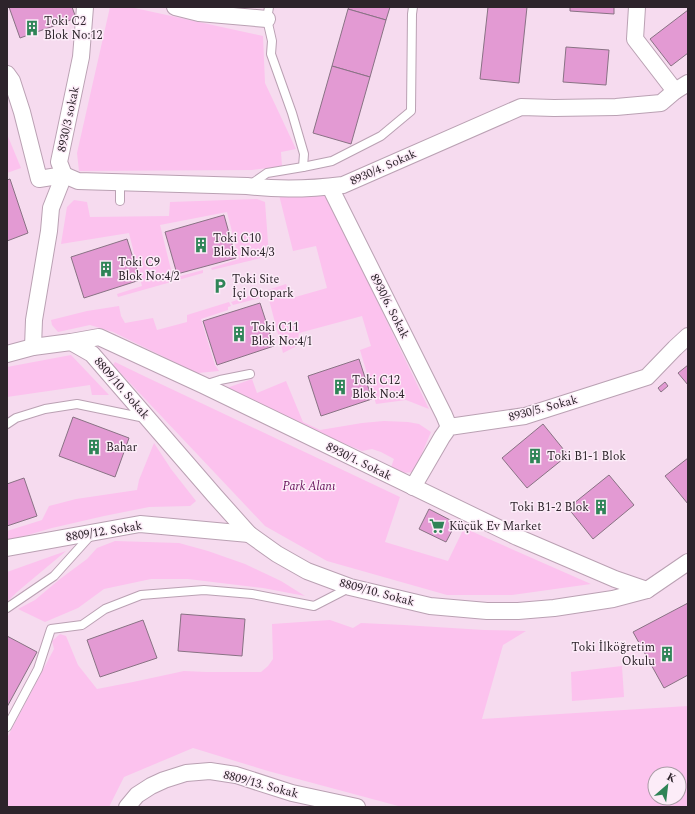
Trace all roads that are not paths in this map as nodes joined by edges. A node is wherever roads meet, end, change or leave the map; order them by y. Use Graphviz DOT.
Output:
graph roads {
  1 [pos="85,7"];
  2 [pos="176,7"];
  3 [pos="413,7"];
  4 [pos="637,7"];
  5 [pos="268,13"];
  6 [pos="7,74"];
  7 [pos="682,87"];
  8 [pos="303,167"];
  9 [pos="64,175"];
  10 [pos="120,183"];
  11 [pos="247,186"];
  12 [pos="330,187"];
  13 [pos="120,202"];
  14 [pos="688,336"];
  15 [pos="71,342"];
  16 [pos="33,347"];
  17 [pos="7,354"];
  18 [pos="250,374"];
  19 [pos="203,385"];
  20 [pos="148,419"];
  21 [pos="7,424"];
  22 [pos="449,427"];
  23 [pos="413,487"];
  24 [pos="94,532"];
  25 [pos="249,534"];
  26 [pos="7,548"];
  27 [pos="688,562"];
  28 [pos="350,587"];
  29 [pos="647,590"];
  30 [pos="7,608"];
  31 [pos="7,727"];
  32 [pos="127,807"];
  33 [pos="357,807"];
  1 -- 9 [label="street, 8930/3 sokak"];
  2 -- 5 [label="street"];
  3 -- 8 [label="lane"];
  4 -- 7 [label="street"];
  5 -- 8 [label="lane"];
  6 -- 9 [label="street"];
  7 -- 12 [label="street, 8930/4. Sokak"];
  8 -- 11 [label="lane"];
  9 -- 10 [label="street, 8930/4. Sokak"];
  9 -- 16 [label="street"];
  10 -- 11 [label="street, 8930/4. Sokak"];
  10 -- 13 [label="lane"];
  11 -- 12 [label="street, 8930/4. Sokak"];
  12 -- 22 [label="street, 8930/6. Sokak"];
  14 -- 22 [label="street, 8930/5. Sokak"];
  15 -- 16 [label="street"];
  15 -- 19 [label="street, 8930/1. Sokak"];
  15 -- 20 [label="street, 8809/10. Sokak"];
  16 -- 17 [label="street"];
  18 -- 19 [label="lane"];
  19 -- 23 [label="street, 8930/1. Sokak"];
  20 -- 21 [label="lane"];
  20 -- 25 [label="street, 8809/10. Sokak"];
  22 -- 23 [label="street"];
  23 -- 29 [label="street, 8930/1. Sokak"];
  24 -- 25 [label="street, 8809/12. Sokak"];
  24 -- 26 [label="street, 8809/12. Sokak"];
  24 -- 30 [label="lane"];
  25 -- 28 [label="street, 8809/10. Sokak"];
  27 -- 29 [label="street, 8809/10. Sokak"];
  28 -- 29 [label="street, 8809/10. Sokak"];
  28 -- 31 [label="lane"];
  32 -- 33 [label="street, 8809/13. Sokak"];
}
